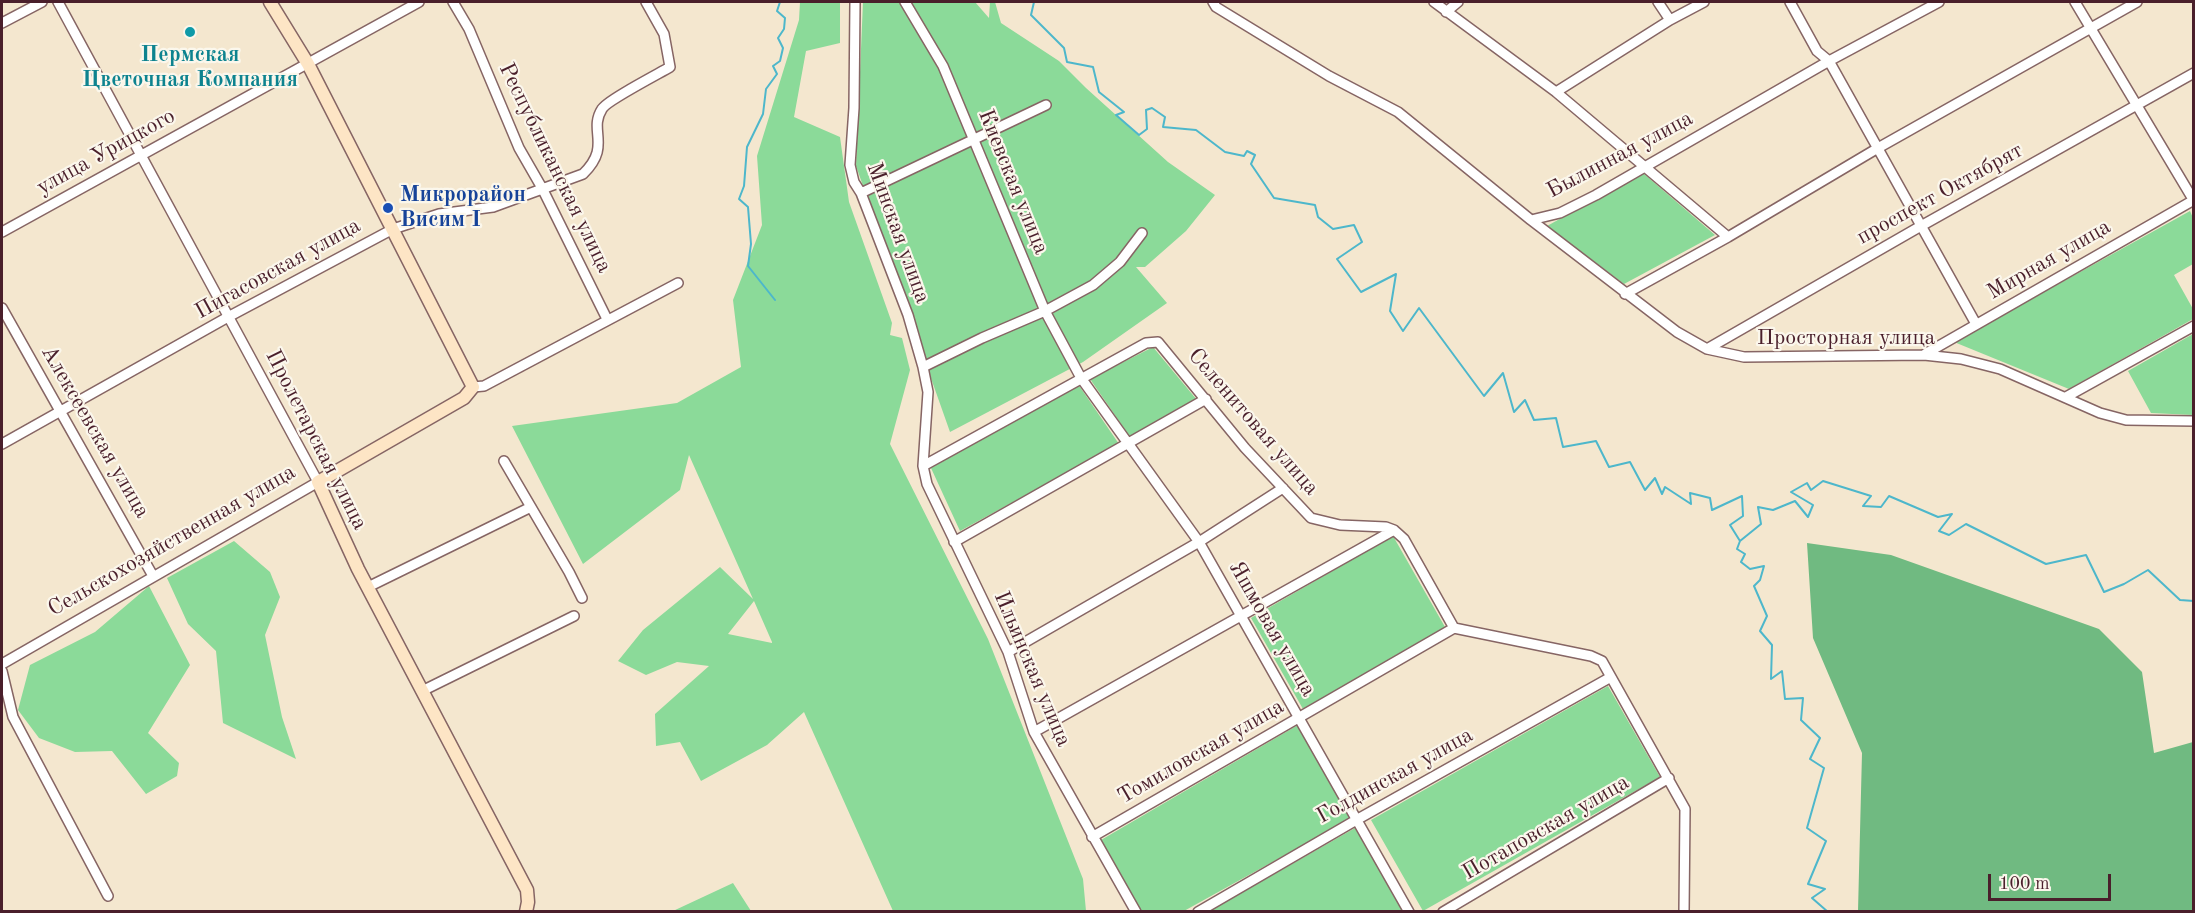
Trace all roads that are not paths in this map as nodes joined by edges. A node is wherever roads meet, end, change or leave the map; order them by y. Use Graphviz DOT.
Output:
graph roads {
  1 [pos="42,2"];
  2 [pos="58,2"];
  3 [pos="270,2"];
  4 [pos="418,2"];
  5 [pos="453,2"];
  6 [pos="646,2"];
  7 [pos="855,2"];
  8 [pos="905,2"];
  9 [pos="1213,2"];
  10 [pos="1434,2"];
  11 [pos="1458,2"];
  12 [pos="1658,2"];
  13 [pos="1704,2"];
  14 [pos="1790,2"];
  15 [pos="1939,2"];
  16 [pos="2076,2"];
  17 [pos="2137,2"];
  18 [pos="1446,12"];
  19 [pos="1670,20"];
  20 [pos="2,23"];
  21 [pos="2091,28"];
  22 [pos="1829,61"];
  23 [pos="308,64"];
  24 [pos="2193,73"];
  25 [pos="1557,92"];
  26 [pos="1046,105"];
  27 [pos="2138,105"];
  28 [pos="975,140"];
  29 [pos="1878,148"];
  30 [pos="141,154"];
  31 [pos="1646,166"];
  32 [pos="542,188"];
  33 [pos="861,193"];
  34 [pos="2193,201"];
  35 [pos="1531,220"];
  36 [pos="1921,226"];
  37 [pos="393,229"];
  38 [pos="2,232"];
  39 [pos="1142,233"];
  40 [pos="1728,237"];
  41 [pos="678,283"];
  42 [pos="1626,294"];
  43 [pos="2,308"];
  44 [pos="1045,311"];
  45 [pos="228,317"];
  46 [pos="607,319"];
  47 [pos="1976,324"];
  48 [pos="2193,326"];
  49 [pos="1707,349"];
  50 [pos="1924,354"];
  51 [pos="923,367"];
  52 [pos="1081,378"];
  53 [pos="473,387"];
  54 [pos="2066,397"];
  55 [pos="1206,399"];
  56 [pos="61,411"];
  57 [pos="2193,421"];
  58 [pos="2,444"];
  59 [pos="1128,445"];
  60 [pos="504,461"];
  61 [pos="923,466"];
  62 [pos="318,482"];
  63 [pos="1283,488"];
  64 [pos="531,507"];
  65 [pos="1394,530"];
  66 [pos="954,542"];
  67 [pos="1199,542"];
  68 [pos="153,576"];
  69 [pos="368,587"];
  70 [pos="582,598"];
  71 [pos="1242,615"];
  72 [pos="574,616"];
  73 [pos="1454,628"];
  74 [pos="1008,652"];
  75 [pos="2,664"];
  76 [pos="2,671"];
  77 [pos="1611,677"];
  78 [pos="422,691"];
  79 [pos="1300,718"];
  80 [pos="1034,732"];
  81 [pos="1669,778"];
  82 [pos="1358,819"];
  83 [pos="1092,837"];
  84 [pos="108,896"];
  85 [pos="527,907"];
  86 [pos="1681,910"];
  87 [pos="1136,912"];
  88 [pos="1198,912"];
  89 [pos="1409,912"];
  90 [pos="1443,912"];
  1 -- 20 [label="street"];
  2 -- 30 [label="street, Пролетарская улица"];
  3 -- 23 [label="street"];
  4 -- 23 [label="street, улица Урицкого"];
  5 -- 32 [label="street, Республиканская улица"];
  6 -- 32 [label="street, Пигасовская улица"];
  7 -- 33 [label="street, Минская улица"];
  8 -- 28 [label="street, Киевская улица"];
  9 -- 35 [label="street, Былинная улица"];
  10 -- 18 [label="street"];
  11 -- 18 [label="street"];
  12 -- 19 [label="street"];
  13 -- 19 [label="street"];
  14 -- 22 [label="street"];
  15 -- 22 [label="street, Былинная улица"];
  16 -- 21 [label="street"];
  17 -- 21 [label="street"];
  18 -- 25 [label="street"];
  19 -- 25 [label="street"];
  21 -- 27 [label="street"];
  21 -- 29 [label="street"];
  22 -- 29 [label="street"];
  22 -- 31 [label="street, Былинная улица"];
  23 -- 30 [label="street, улица Урицкого"];
  23 -- 37 [label="street"];
  24 -- 27 [label="street, проспект Октябрят"];
  25 -- 31 [label="street"];
  26 -- 28 [label="street"];
  27 -- 34 [label="street"];
  27 -- 36 [label="street, проспект Октябрят"];
  28 -- 33 [label="street"];
  28 -- 44 [label="street, Киевская улица"];
  29 -- 36 [label="street"];
  29 -- 40 [label="street"];
  30 -- 38 [label="street, улица Урицкого"];
  30 -- 45 [label="street, Пролетарская улица"];
  31 -- 35 [label="street, Былинная улица"];
  31 -- 40 [label="street"];
  32 -- 37 [label="street, Пигасовская улица"];
  32 -- 46 [label="street, Республиканская улица"];
  33 -- 51 [label="street, Минская улица"];
  34 -- 47 [label="street, Мирная улица"];
  35 -- 42 [label="street, Просторная улица"];
  36 -- 47 [label="street"];
  36 -- 49 [label="street, проспект Октябрят"];
  37 -- 45 [label="street, Пигасовская улица"];
  37 -- 53 [label="street"];
  39 -- 44 [label="street"];
  40 -- 42 [label="street"];
  41 -- 46 [label="street, Сельскохозяйственная улица"];
  42 -- 49 [label="street, Просторная улица"];
  43 -- 56 [label="street, Алексеевская улица"];
  44 -- 51 [label="street"];
  44 -- 52 [label="street, Киевская улица"];
  45 -- 56 [label="street, Пигасовская улица"];
  45 -- 62 [label="street, Пролетарская улица"];
  46 -- 53 [label="street, Сельскохозяйственная улица"];
  47 -- 50 [label="street, Мирная улица"];
  48 -- 54 [label="street"];
  49 -- 50 [label="street, Просторная улица"];
  50 -- 54 [label="street, Просторная улица"];
  51 -- 61 [label="street, Минская улица"];
  52 -- 55 [label="street, Селенитовая улица"];
  52 -- 59 [label="street, Яшмовая улица"];
  52 -- 61 [label="street"];
  53 -- 62 [label="street, Сельскохозяйственная улица"];
  54 -- 57 [label="street, Просторная улица"];
  55 -- 59 [label="street"];
  55 -- 63 [label="street, Селенитовая улица"];
  56 -- 58 [label="street, Пигасовская улица"];
  56 -- 68 [label="street, Алексеевская улица"];
  59 -- 66 [label="street"];
  59 -- 67 [label="street, Яшмовая улица"];
  60 -- 64 [label="street"];
  61 -- 66 [label="street, Ильинская улица"];
  62 -- 68 [label="street, Сельскохозяйственная улица"];
  62 -- 69 [label="street, Пролетарская улица"];
  63 -- 65 [label="street, Селенитовая улица"];
  63 -- 67 [label="street"];
  64 -- 69 [label="street"];
  64 -- 70 [label="street"];
  65 -- 71 [label="street"];
  65 -- 73 [label="street"];
  66 -- 74 [label="street, Ильинская улица"];
  67 -- 71 [label="street, Яшмовая улица"];
  67 -- 74 [label="street"];
  68 -- 75 [label="street, Сельскохозяйственная улица"];
  69 -- 78 [label="street, Пролетарская улица"];
  71 -- 79 [label="street, Яшмовая улица"];
  71 -- 80 [label="street"];
  72 -- 78 [label="street"];
  73 -- 77 [label="street"];
  73 -- 79 [label="street, Томиловская улица"];
  74 -- 80 [label="street, Ильинская улица"];
  76 -- 84 [label="street"];
  77 -- 81 [label="street"];
  77 -- 82 [label="street, Голдинская улица"];
  78 -- 85 [label="street, Пролетарская улица"];
  79 -- 82 [label="street, Яшмовая улица"];
  79 -- 83 [label="street, Томиловская улица"];
  80 -- 83 [label="street, Ильинская улица"];
  81 -- 86 [label="street"];
  81 -- 90 [label="street, Потаповская улица"];
  82 -- 88 [label="street, Голдинская улица"];
  82 -- 89 [label="street, Яшмовая улица"];
  83 -- 87 [label="street, Ильинская улица"];
}
